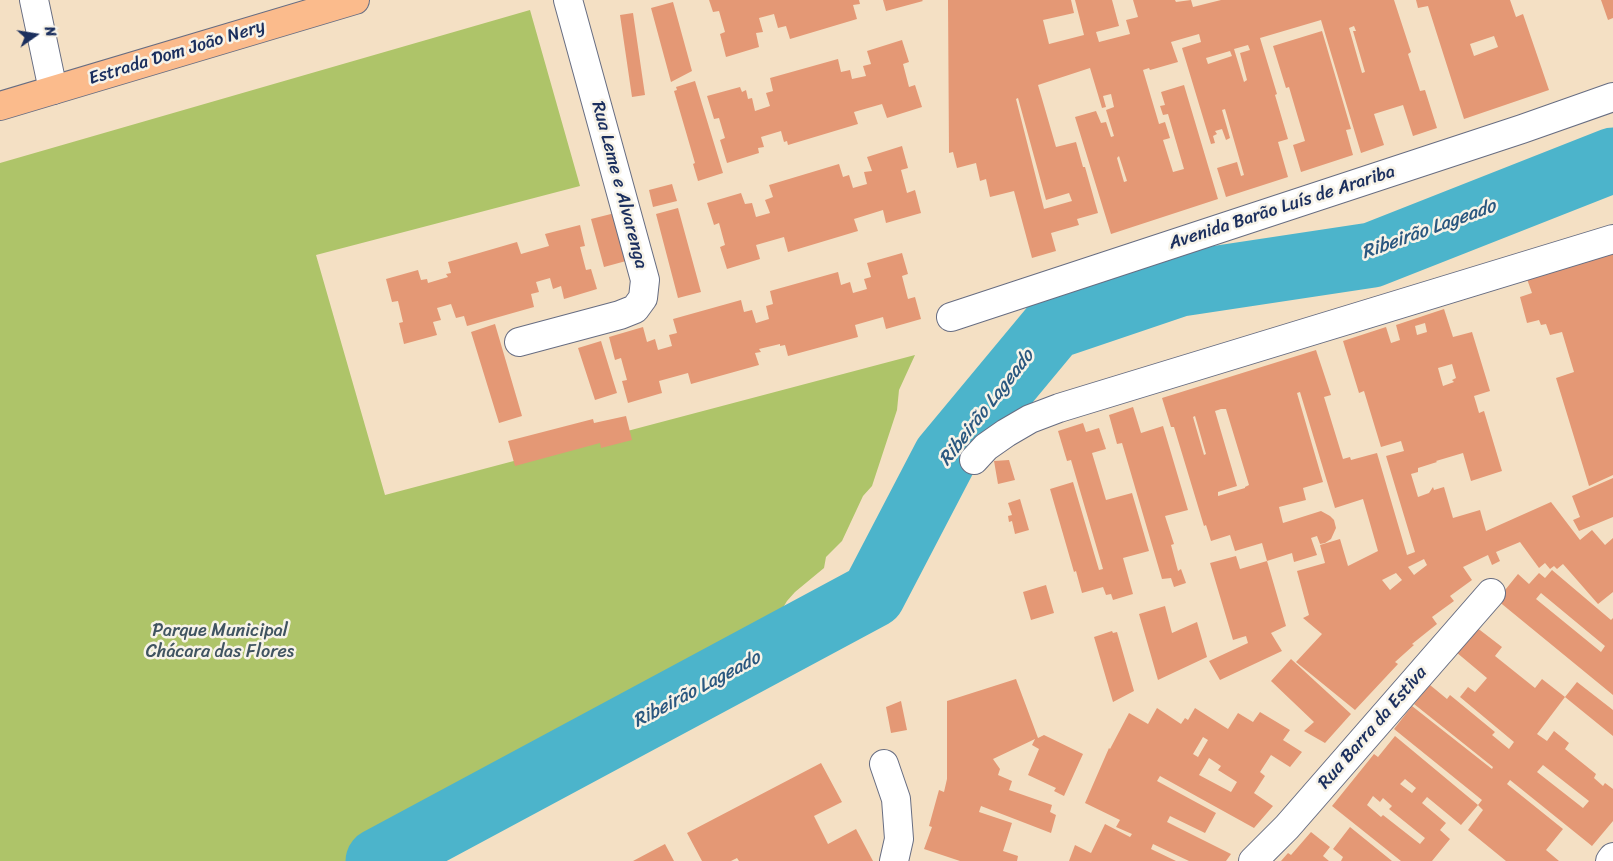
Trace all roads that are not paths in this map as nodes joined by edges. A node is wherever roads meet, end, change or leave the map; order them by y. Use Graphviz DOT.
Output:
graph roads {
  1 [pos="34,0"];
  2 [pos="355,0"];
  3 [pos="568,0"];
  4 [pos="53,90"];
  5 [pos="1613,97"];
  6 [pos="0,106"];
  7 [pos="1613,239"];
  8 [pos="951,317"];
  9 [pos="518,342"];
  10 [pos="974,460"];
  11 [pos="1491,593"];
  12 [pos="884,764"];
  13 [pos="1613,857"];
  14 [pos="894,861"];
  15 [pos="1253,861"];
  16 [pos="1610,861"];
  1 -- 4 [label="street"];
  2 -- 4 [label="main road, Estrada Dom João Nery"];
  3 -- 9 [label="street, Rua Leme e Alvarenga"];
  4 -- 6 [label="main road, Estrada Dom João Nery"];
  5 -- 8 [label="street, Avenida Barão Luís de Arariba"];
  7 -- 10 [label="street"];
  11 -- 15 [label="street, Rua Barra da Estiva"];
  12 -- 14 [label="street"];
  13 -- 16 [label="street"];
}
